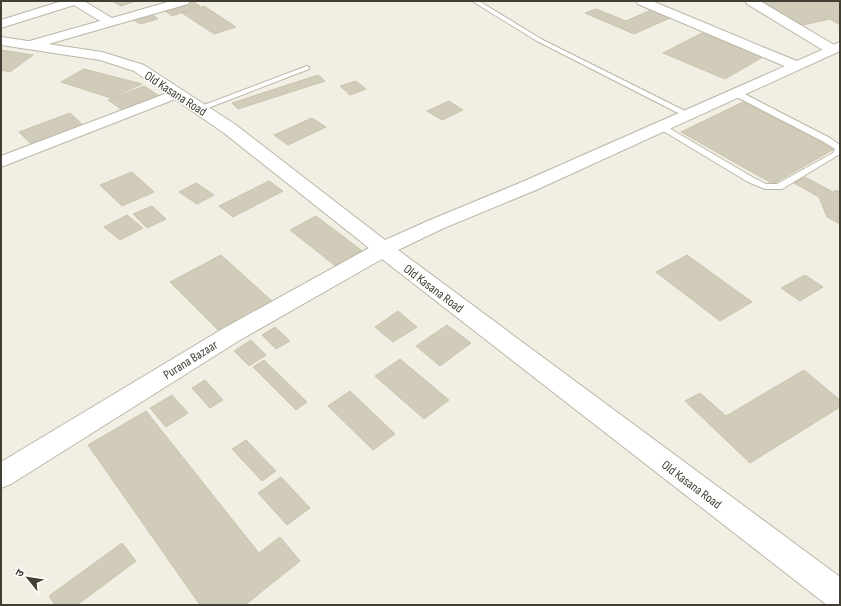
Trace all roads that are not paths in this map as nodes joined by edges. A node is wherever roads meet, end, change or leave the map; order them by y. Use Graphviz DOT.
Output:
graph roads {
  1 [pos="75,1"];
  2 [pos="184,1"];
  3 [pos="475,1"];
  4 [pos="642,1"];
  5 [pos="751,1"];
  6 [pos="110,22"];
  7 [pos="1,24"];
  8 [pos="1,41"];
  9 [pos="31,45"];
  10 [pos="836,47"];
  11 [pos="794,65"];
  12 [pos="307,68"];
  13 [pos="734,92"];
  14 [pos="178,93"];
  15 [pos="200,108"];
  16 [pos="687,114"];
  17 [pos="660,126"];
  18 [pos="1,162"];
  19 [pos="383,249"];
  20 [pos="1,476"];
  21 [pos="840,596"];
  1 -- 6 [label="street"];
  1 -- 7 [label="street"];
  2 -- 6 [label="street"];
  3 -- 16 [label="lane"];
  4 -- 11 [label="street"];
  5 -- 10 [label="street"];
  6 -- 9 [label="street"];
  8 -- 9 [label="street, Old Kasana Road"];
  9 -- 14 [label="street, Old Kasana Road"];
  10 -- 11 [label="street, Purana Bazaar"];
  11 -- 13 [label="street, Purana Bazaar"];
  12 -- 15 [label="lane"];
  13 -- 16 [label="street, Purana Bazaar"];
  13 -- 17 [label="lane"];
  14 -- 15 [label="street, Old Kasana Road"];
  14 -- 18 [label="street"];
  15 -- 19 [label="street, Old Kasana Road"];
  16 -- 17 [label="street, Purana Bazaar"];
  17 -- 19 [label="street, Purana Bazaar"];
  19 -- 20 [label="street, Purana Bazaar"];
  19 -- 21 [label="street, Old Kasana Road"];
}
